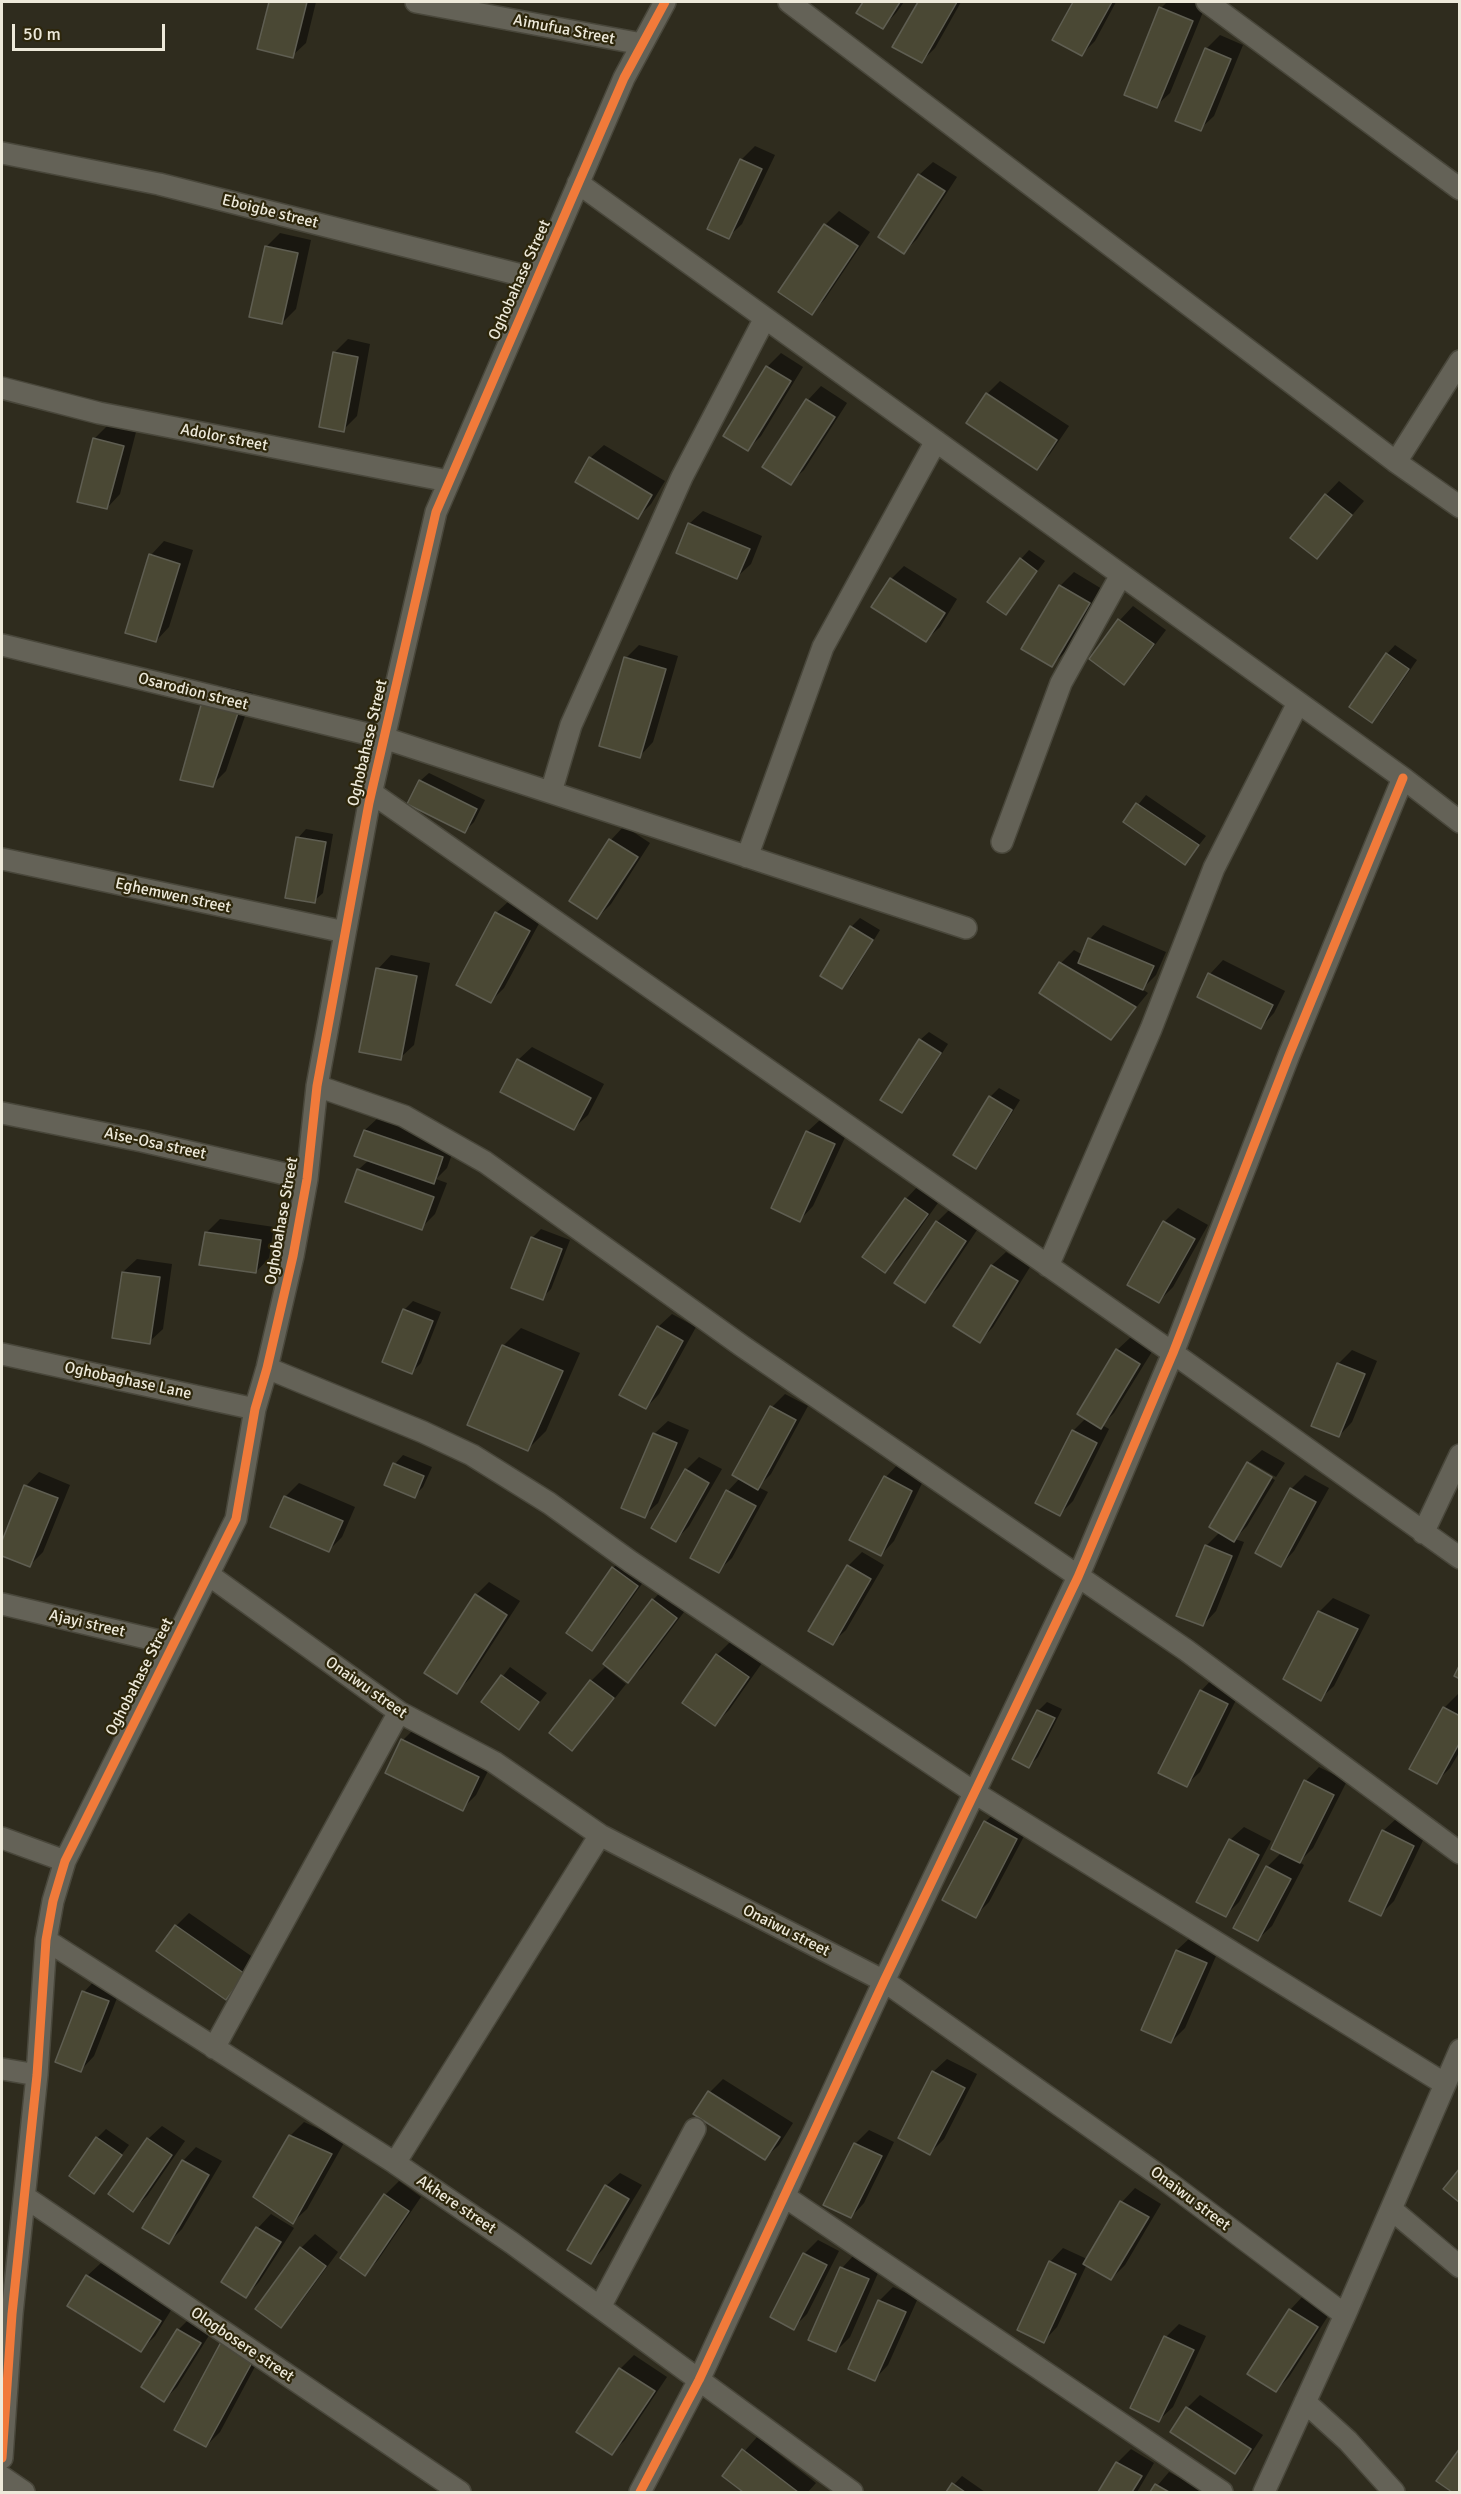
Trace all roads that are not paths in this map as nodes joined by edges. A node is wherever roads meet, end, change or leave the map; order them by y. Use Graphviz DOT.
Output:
graph roads {
  1 [pos="416,2"];
  2 [pos="664,2"];
  3 [pos="789,2"];
  4 [pos="1212,3"];
  5 [pos="642,45"];
  6 [pos="2,153"];
  7 [pos="579,183"];
  8 [pos="1460,189"];
  9 [pos="537,279"];
  10 [pos="765,318"];
  11 [pos="1460,361"];
  12 [pos="2,388"];
  13 [pos="936,441"];
  14 [pos="1396,462"];
  15 [pos="448,481"];
  16 [pos="1460,507"];
  17 [pos="1121,575"];
  18 [pos="2,645"];
  19 [pos="1298,703"];
  20 [pos="384,738"];
  21 [pos="1402,778"];
  22 [pos="551,792"];
  23 [pos="372,793"];
  24 [pos="1460,822"];
  25 [pos="1002,842"];
  26 [pos="747,857"];
  27 [pos="2,860"];
  28 [pos="966,928"];
  29 [pos="345,932"];
  30 [pos="317,1086"];
  31 [pos="2,1113"];
  32 [pos="308,1179"];
  33 [pos="1048,1266"];
  34 [pos="1173,1353"];
  35 [pos="2,1354"];
  36 [pos="267,1368"];
  37 [pos="255,1409"];
  38 [pos="1460,1455"];
  39 [pos="1423,1533"];
  40 [pos="1460,1558"];
  41 [pos="209,1575"];
  42 [pos="1078,1577"];
  43 [pos="2,1604"];
  44 [pos="172,1644"];
  45 [pos="399,1712"];
  46 [pos="975,1793"];
  47 [pos="600,1835"];
  48 [pos="2,1838"];
  49 [pos="1460,1853"];
  50 [pos="65,1860"];
  51 [pos="46,1940"];
  52 [pos="884,1981"];
  53 [pos="214,2048"];
  54 [pos="1460,2050"];
  55 [pos="2,2069"];
  56 [pos="37,2075"];
  57 [pos="1445,2084"];
  58 [pos="695,2129"];
  59 [pos="395,2163"];
  60 [pos="25,2196"];
  61 [pos="784,2196"];
  62 [pos="1391,2209"];
  63 [pos="1460,2267"];
  64 [pos="600,2307"];
  65 [pos="7,2313"];
  66 [pos="1345,2315"];
  67 [pos="699,2380"];
  68 [pos="1305,2402"];
  69 [pos="2,2458"];
  70 [pos="2,2477"];
  71 [pos="24,2493"];
  72 [pos="460,2493"];
  73 [pos="640,2493"];
  74 [pos="852,2493"];
  75 [pos="1222,2493"];
  76 [pos="1264,2493"];
  77 [pos="1394,2493"];
  1 -- 5 [label="street, Aimufua Street"];
  2 -- 5 [label="street, Oghobahase Street"];
  3 -- 14 [label="street"];
  4 -- 8 [label="street"];
  5 -- 7 [label="street, Oghobahase Street"];
  6 -- 9 [label="street, Eboigbe street"];
  7 -- 9 [label="street, Oghobahase Street"];
  7 -- 10 [label="street"];
  9 -- 15 [label="street, Oghobahase Street"];
  10 -- 13 [label="street"];
  10 -- 22 [label="street"];
  11 -- 14 [label="street"];
  12 -- 15 [label="street, Adolor street"];
  13 -- 17 [label="street"];
  13 -- 26 [label="street"];
  14 -- 16 [label="street"];
  15 -- 20 [label="street, Oghobahase Street"];
  17 -- 19 [label="street"];
  17 -- 25 [label="street"];
  18 -- 20 [label="street, Osarodion street"];
  19 -- 21 [label="street"];
  19 -- 33 [label="street"];
  20 -- 22 [label="street, Osarodion street"];
  20 -- 23 [label="street, Oghobahase Street"];
  21 -- 24 [label="street"];
  21 -- 34 [label="street"];
  22 -- 26 [label="street, Osarodion street"];
  23 -- 29 [label="street, Oghobahase Street"];
  23 -- 33 [label="street"];
  26 -- 28 [label="street, Osarodion street"];
  27 -- 29 [label="street, Eghemwen street"];
  29 -- 30 [label="street, Oghobahase Street"];
  30 -- 32 [label="street, Oghobahase Street"];
  30 -- 42 [label="street"];
  31 -- 32 [label="street, Aise-Osa street"];
  32 -- 36 [label="street, Oghobahase Street"];
  33 -- 34 [label="street"];
  34 -- 39 [label="street"];
  34 -- 42 [label="street"];
  35 -- 37 [label="street, Oghobaghase Lane"];
  36 -- 37 [label="street, Oghobahase Street"];
  36 -- 46 [label="street"];
  37 -- 41 [label="street, Oghobahase Street"];
  38 -- 39 [label="street"];
  39 -- 40 [label="street"];
  41 -- 44 [label="street, Oghobahase Street"];
  41 -- 45 [label="street, Onaiwu street"];
  42 -- 46 [label="street"];
  42 -- 49 [label="street"];
  43 -- 44 [label="street, Ajayi street"];
  44 -- 50 [label="street, Oghobahase Street"];
  45 -- 47 [label="street, Onaiwu street"];
  45 -- 53 [label="street"];
  46 -- 52 [label="street"];
  46 -- 57 [label="street"];
  47 -- 52 [label="street, Onaiwu street"];
  47 -- 59 [label="street"];
  48 -- 50 [label="street"];
  50 -- 51 [label="street, Oghobahase Street"];
  51 -- 53 [label="street, Akhere street"];
  51 -- 56 [label="street, Oghobahase Street"];
  52 -- 61 [label="street"];
  52 -- 66 [label="street, Onaiwu street"];
  53 -- 59 [label="street, Akhere street"];
  54 -- 57 [label="street"];
  55 -- 56 [label="street"];
  56 -- 60 [label="street, Oghobahase Street"];
  57 -- 62 [label="street"];
  58 -- 64 [label="street"];
  59 -- 64 [label="street, Akhere street"];
  60 -- 65 [label="street, Oghobahase Street"];
  60 -- 72 [label="street, Ologbosere street"];
  61 -- 67 [label="street"];
  61 -- 75 [label="street"];
  62 -- 63 [label="street"];
  62 -- 66 [label="street"];
  64 -- 67 [label="street, Akhere street"];
  65 -- 69 [label="street, Oghobahase Street"];
  66 -- 68 [label="street"];
  67 -- 73 [label="street"];
  67 -- 74 [label="street, Akhere street"];
  68 -- 76 [label="street"];
  68 -- 77 [label="street"];
  70 -- 71 [label="street"];
}
